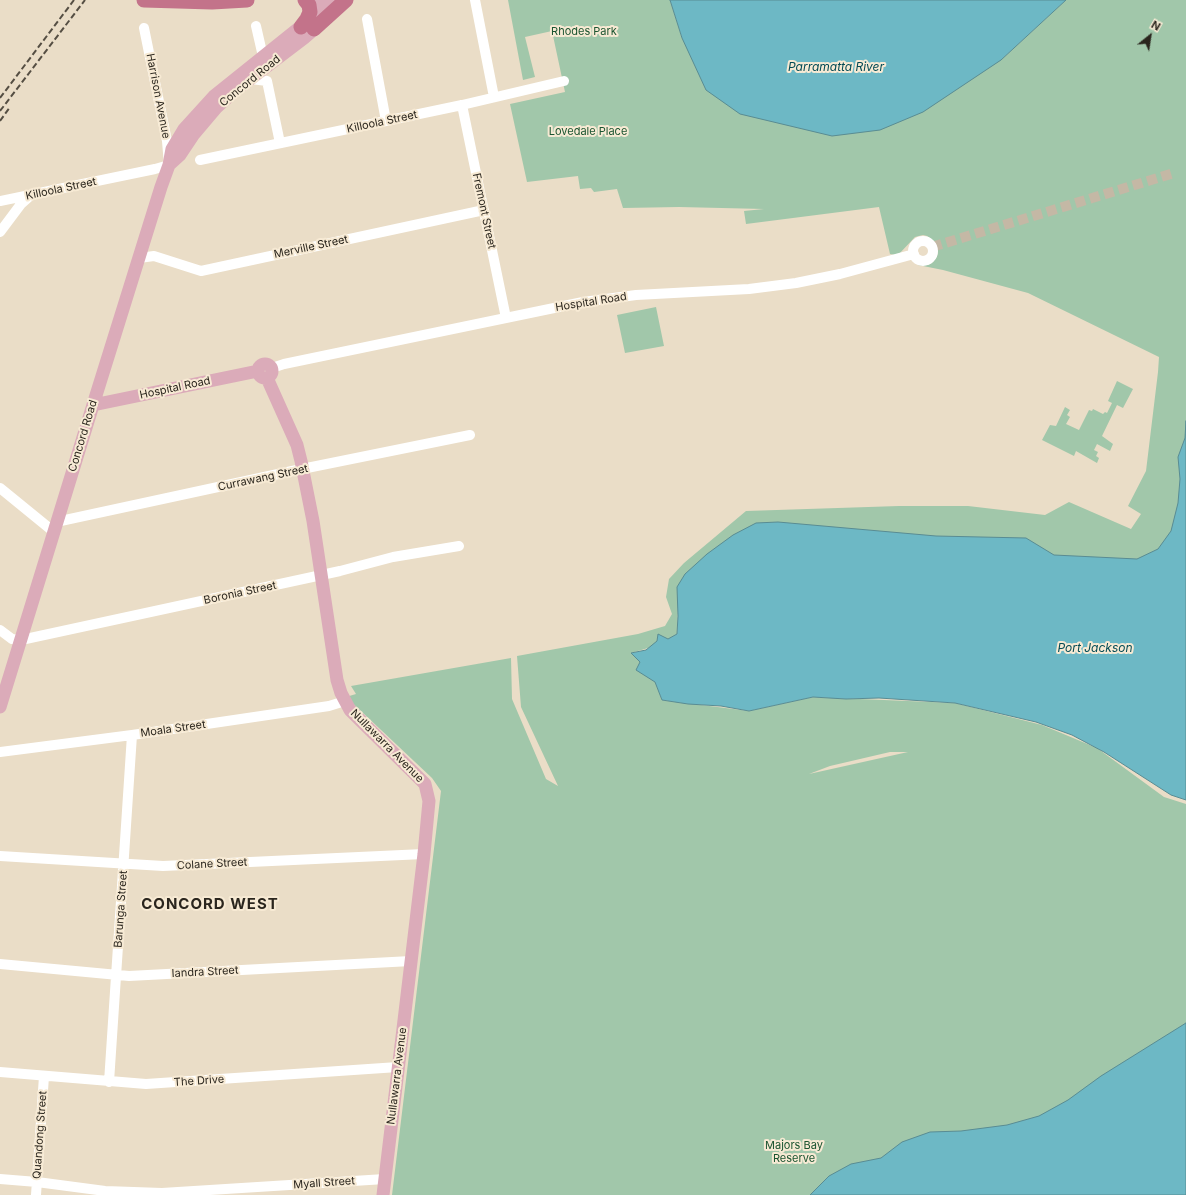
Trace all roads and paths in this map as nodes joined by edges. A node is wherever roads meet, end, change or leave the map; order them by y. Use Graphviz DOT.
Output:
graph roads {
  1 [pos="144,0"];
  2 [pos="247,0"];
  3 [pos="305,0"];
  4 [pos="322,0"];
  5 [pos="332,0"];
  6 [pos="346,0"];
  7 [pos="474,0"];
  8 [pos="367,19"];
  9 [pos="256,26"];
  10 [pos="144,28"];
  11 [pos="308,28"];
  12 [pos="265,62"];
  13 [pos="251,79"];
  14 [pos="564,81"];
  15 [pos="494,97"];
  16 [pos="462,104"];
  17 [pos="386,121"];
  18 [pos="163,124"];
  19 [pos="184,129"];
  20 [pos="280,143"];
  21 [pos="200,160"];
  22 [pos="169,165"];
  23 [pos="32,195"];
  24 [pos="0,201"];
  25 [pos="484,210"];
  26 [pos="0,232"];
  27 [pos="914,254"];
  28 [pos="139,258"];
  29 [pos="506,318"];
  30 [pos="265,372"];
  31 [pos="92,405"];
  32 [pos="470,436"];
  33 [pos="302,469"];
  34 [pos="0,488"];
  35 [pos="55,527"];
  36 [pos="459,546"];
  37 [pos="322,575"];
  38 [pos="0,630"];
  39 [pos="20,640"];
  40 [pos="345,701"];
  41 [pos="0,707"];
  42 [pos="132,736"];
  43 [pos="0,752"];
  44 [pos="424,854"];
  45 [pos="0,856"];
  46 [pos="124,864"];
  47 [pos="411,961"];
  48 [pos="0,964"];
  49 [pos="117,975"];
  50 [pos="398,1067"];
  51 [pos="0,1072"];
  52 [pos="44,1076"];
  53 [pos="109,1082"];
  54 [pos="385,1179"];
  55 [pos="0,1180"];
  56 [pos="37,1182"];
  57 [pos="36,1195"];
  58 [pos="383,1195"];
  1 -- 2 [label="highway"];
  3 -- 11 [label="highway"];
  4 -- 11 [label="main road, Concord Road"];
  5 -- 11 [label="main road, Concord Road"];
  6 -- 11 [label="highway"];
  7 -- 15 [label="street"];
  8 -- 17 [label="street"];
  9 -- 12 [label="street"];
  10 -- 18 [label="street, Harrison Avenue"];
  11 -- 12 [label="main road, Concord Road"];
  12 -- 13 [label="main road, Concord Road"];
  12 -- 19 [label="main road, Concord Road"];
  13 -- 20 [label="street"];
  13 -- 22 [label="main road, Concord Road"];
  14 -- 15 [label="street, Killoola Street"];
  15 -- 16 [label="street, Killoola Street"];
  16 -- 17 [label="street, Killoola Street"];
  16 -- 25 [label="street, Fremont Street"];
  17 -- 20 [label="street, Killoola Street"];
  18 -- 19 [label="street"];
  18 -- 22 [label="street, Harrison Avenue"];
  19 -- 22 [label="main road, Concord Road"];
  20 -- 21 [label="street, Killoola Street"];
  22 -- 23 [label="street, Killoola Street"];
  22 -- 28 [label="main road, Concord Road"];
  23 -- 24 [label="street, Killoola Street"];
  23 -- 26 [label="street"];
  25 -- 28 [label="street, Merville Street"];
  25 -- 29 [label="street, Fremont Street"];
  27 -- 29 [label="street, Hospital Road"];
  28 -- 31 [label="main road, Concord Road"];
  29 -- 30 [label="street, Hospital Road"];
  30 -- 31 [label="main road, Hospital Road"];
  30 -- 33 [label="main road, Nullawarra Avenue"];
  31 -- 35 [label="main road, Concord Road"];
  32 -- 33 [label="street, Currawang Street"];
  33 -- 35 [label="street, Currawang Street"];
  33 -- 37 [label="main road, Nullawarra Avenue"];
  34 -- 35 [label="street"];
  35 -- 39 [label="main road, Concord Road"];
  36 -- 37 [label="street, Boronia Street"];
  37 -- 39 [label="street, Boronia Street"];
  37 -- 40 [label="main road, Nullawarra Avenue"];
  38 -- 39 [label="street"];
  39 -- 41 [label="main road, Concord Road"];
  40 -- 42 [label="street, Moala Street"];
  40 -- 44 [label="main road, Nullawarra Avenue"];
  42 -- 43 [label="street, Moala Street"];
  42 -- 46 [label="street, Barunga Street"];
  44 -- 46 [label="street, Colane Street"];
  44 -- 47 [label="main road, Nullawarra Avenue"];
  45 -- 46 [label="street, Colane Street"];
  46 -- 49 [label="street, Barunga Street"];
  47 -- 49 [label="street, Iandra Street"];
  47 -- 50 [label="main road, Nullawarra Avenue"];
  48 -- 49 [label="street, Iandra Street"];
  49 -- 53 [label="street, Barunga Street"];
  50 -- 53 [label="street, The Drive"];
  50 -- 54 [label="main road, Nullawarra Avenue"];
  51 -- 52 [label="street, The Drive"];
  52 -- 53 [label="street, The Drive"];
  52 -- 56 [label="street, Quandong Street"];
  54 -- 56 [label="street, Myall Street"];
  54 -- 58 [label="main road, Nullawarra Avenue"];
  55 -- 56 [label="street, Myall Street"];
  56 -- 57 [label="street, Quandong Street"];
}
